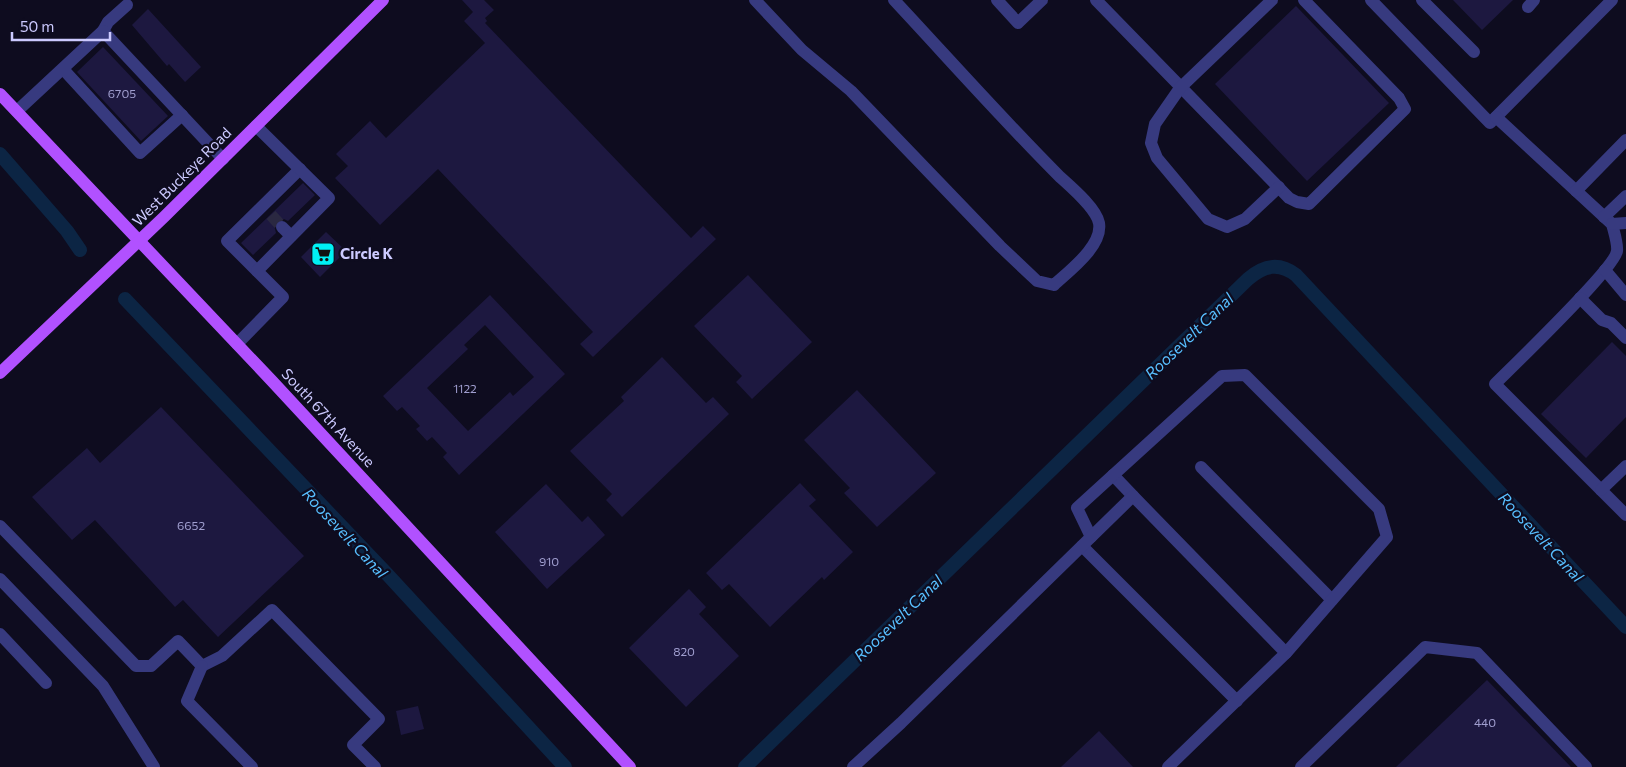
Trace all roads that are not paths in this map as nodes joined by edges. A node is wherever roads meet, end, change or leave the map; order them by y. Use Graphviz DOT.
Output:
graph roads {
  1 [pos="383,0"];
  2 [pos="755,0"];
  3 [pos="894,0"];
  4 [pos="997,0"];
  5 [pos="1042,0"];
  6 [pos="1096,0"];
  7 [pos="1272,0"];
  8 [pos="1304,0"];
  9 [pos="1371,0"];
  10 [pos="1422,0"];
  11 [pos="1612,0"];
  12 [pos="127,5"];
  13 [pos="103,32"];
  14 [pos="1474,52"];
  15 [pos="63,69"];
  16 [pos="1180,88"];
  17 [pos="0,94"];
  18 [pos="17,111"];
  19 [pos="182,115"];
  20 [pos="1493,120"];
  21 [pos="256,126"];
  22 [pos="1626,140"];
  23 [pos="223,159"];
  24 [pos="300,169"];
  25 [pos="1279,187"];
  26 [pos="1576,191"];
  27 [pos="1626,196"];
  28 [pos="1619,222"];
  29 [pos="140,240"];
  30 [pos="1622,254"];
  31 [pos="1604,270"];
  32 [pos="257,271"];
  33 [pos="1620,281"];
  34 [pos="1626,295"];
  35 [pos="1580,298"];
  36 [pos="1602,320"];
  37 [pos="1626,338"];
  38 [pos="237,344"];
  39 [pos="1626,349"];
  40 [pos="0,373"];
  41 [pos="1626,466"];
  42 [pos="1201,467"];
  43 [pos="1113,475"];
  44 [pos="1601,490"];
  45 [pos="1133,496"];
  46 [pos="1626,515"];
  47 [pos="0,526"];
  48 [pos="1086,541"];
  49 [pos="0,579"];
  50 [pos="1332,600"];
  51 [pos="0,634"];
  52 [pos="1286,653"];
  53 [pos="202,666"];
  54 [pos="46,682"];
  55 [pos="1237,701"];
  56 [pos="154,767"];
  57 [pos="252,767"];
  58 [pos="375,767"];
  59 [pos="630,767"];
  60 [pos="852,767"];
  61 [pos="1168,767"];
  62 [pos="1301,767"];
  63 [pos="1586,767"];
  1 -- 21 [label="main road, West Buckeye Road"];
  2 -- 3 [label="street"];
  4 -- 5 [label="street"];
  6 -- 16 [label="street"];
  7 -- 16 [label="street"];
  8 -- 25 [label="street"];
  9 -- 20 [label="street"];
  10 -- 14 [label="street"];
  11 -- 20 [label="street"];
  12 -- 13 [label="street"];
  13 -- 15 [label="street"];
  13 -- 19 [label="street"];
  15 -- 18 [label="street"];
  15 -- 19 [label="street"];
  16 -- 25 [label="street"];
  16 -- 25 [label="street"];
  17 -- 18 [label="main road, South 67th Avenue"];
  18 -- 29 [label="main road, South 67th Avenue"];
  19 -- 23 [label="street"];
  20 -- 26 [label="street"];
  21 -- 23 [label="main road, West Buckeye Road"];
  21 -- 24 [label="street"];
  22 -- 26 [label="street"];
  23 -- 29 [label="main road, West Buckeye Road"];
  24 -- 32 [label="street"];
  24 -- 32 [label="street"];
  26 -- 28 [label="street"];
  27 -- 28 [label="street"];
  28 -- 30 [label="street"];
  29 -- 38 [label="main road, South 67th Avenue"];
  29 -- 40 [label="main road, West Buckeye Road"];
  30 -- 31 [label="street"];
  31 -- 33 [label="street"];
  31 -- 35 [label="street"];
  32 -- 38 [label="street"];
  33 -- 34 [label="street"];
  35 -- 36 [label="street"];
  35 -- 44 [label="street"];
  36 -- 37 [label="street"];
  36 -- 39 [label="street"];
  38 -- 59 [label="main road, South 67th Avenue"];
  41 -- 44 [label="street"];
  42 -- 50 [label="street"];
  43 -- 45 [label="street"];
  43 -- 48 [label="street"];
  43 -- 50 [label="street"];
  44 -- 46 [label="street"];
  45 -- 48 [label="street"];
  45 -- 52 [label="street"];
  47 -- 53 [label="street"];
  48 -- 55 [label="street"];
  48 -- 60 [label="street"];
  49 -- 56 [label="street"];
  50 -- 52 [label="street"];
  51 -- 54 [label="street"];
  52 -- 55 [label="street"];
  53 -- 57 [label="street"];
  53 -- 58 [label="street"];
  55 -- 61 [label="street"];
  62 -- 63 [label="street"];
}
